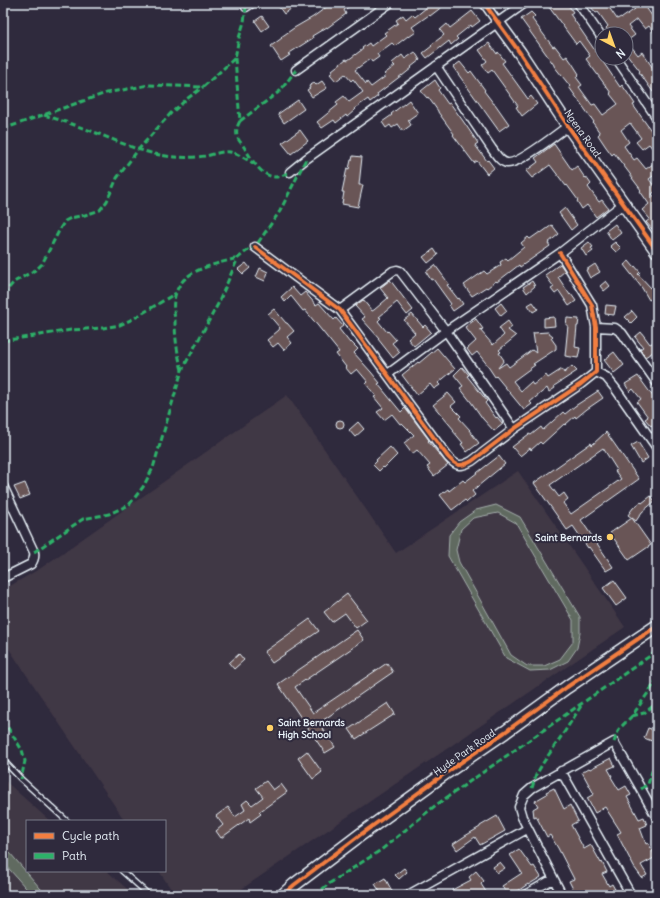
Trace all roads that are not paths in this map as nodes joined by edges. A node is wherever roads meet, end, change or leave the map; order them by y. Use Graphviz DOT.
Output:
graph roads {
  1 [pos="390,3"];
  2 [pos="484,3"];
  3 [pos="525,3"];
  4 [pos="578,3"];
  5 [pos="498,23"];
  6 [pos="594,26"];
  7 [pos="436,66"];
  8 [pos="621,66"];
  9 [pos="296,70"];
  10 [pos="657,118"];
  11 [pos="568,126"];
  12 [pos="290,172"];
  13 [pos="624,204"];
  14 [pos="255,247"];
  15 [pos="657,251"];
  16 [pos="560,253"];
  17 [pos="340,310"];
  18 [pos="596,327"];
  19 [pos="446,331"];
  20 [pos="596,372"];
  21 [pos="388,374"];
  22 [pos="657,383"];
  23 [pos="514,429"];
  24 [pos="657,448"];
  25 [pos="3,486"];
  26 [pos="3,578"];
  27 [pos="657,626"];
  28 [pos="3,760"];
  29 [pos="561,771"];
  30 [pos="657,818"];
  31 [pos="66,820"];
  32 [pos="527,829"];
  33 [pos="123,872"];
  34 [pos="553,879"];
  35 [pos="149,895"];
  36 [pos="283,895"];
  37 [pos="408,895"];
  38 [pos="525,895"];
  39 [pos="562,895"];
  40 [pos="631,895"];
  1 -- 9 [label="street"];
  2 -- 5 [label="street"];
  3 -- 5 [label="street"];
  4 -- 6 [label="street"];
  5 -- 7 [label="street"];
  5 -- 11 [label="street, Ngena Road"];
  7 -- 11 [label="street"];
  7 -- 12 [label="street"];
  8 -- 10 [label="street"];
  11 -- 13 [label="street, Ngena Road"];
  13 -- 15 [label="street, Ngena Road"];
  13 -- 16 [label="street"];
  14 -- 17 [label="street"];
  16 -- 18 [label="street"];
  16 -- 19 [label="street"];
  17 -- 19 [label="street"];
  17 -- 21 [label="street"];
  18 -- 20 [label="street"];
  18 -- 22 [label="street"];
  19 -- 21 [label="street"];
  19 -- 23 [label="street"];
  20 -- 23 [label="street"];
  20 -- 24 [label="street"];
  21 -- 23 [label="street"];
  25 -- 26 [label="street"];
  27 -- 36 [label="street, Hyde Park Road"];
  28 -- 31 [label="lane"];
  29 -- 30 [label="street"];
  29 -- 32 [label="street"];
  29 -- 40 [label="street"];
  32 -- 34 [label="street"];
  32 -- 37 [label="street"];
  33 -- 35 [label="lane"];
  34 -- 38 [label="street"];
  34 -- 39 [label="street"];
}
